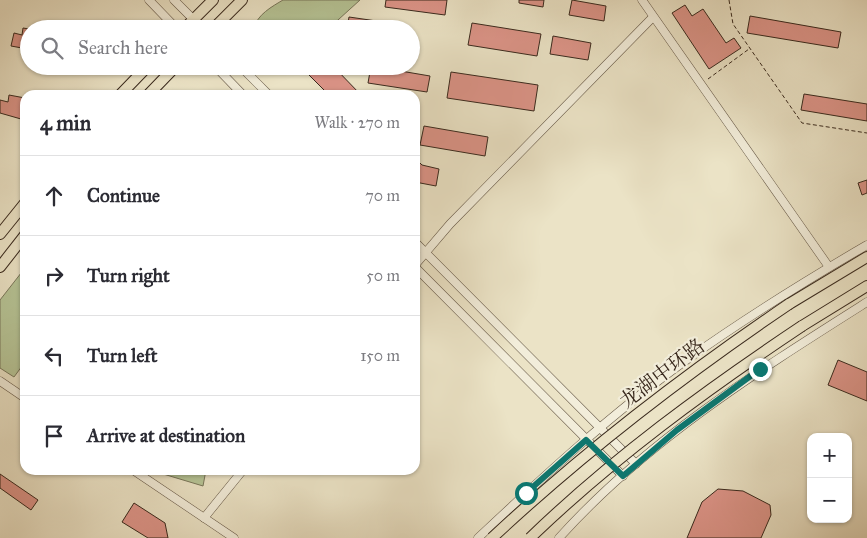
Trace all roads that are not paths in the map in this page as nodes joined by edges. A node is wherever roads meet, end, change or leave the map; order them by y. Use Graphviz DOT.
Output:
graph roads {
  1 [pos="149,0"];
  2 [pos="174,0"];
  3 [pos="213,0"];
  4 [pos="242,0"];
  5 [pos="642,0"];
  6 [pos="653,17"];
  7 [pos="168,20"];
  8 [pos="193,20"];
  9 [pos="222,20"];
  10 [pos="139,75"];
  11 [pos="167,75"];
  12 [pos="224,75"];
  13 [pos="249,75"];
  14 [pos="125,90"];
  15 [pos="153,90"];
  16 [pos="238,90"];
  17 [pos="264,90"];
  18 [pos="20,210"];
  19 [pos="0,234"];
  20 [pos="20,241"];
  21 [pos="867,245"];
  22 [pos="420,247"];
  23 [pos="426,253"];
  24 [pos="867,257"];
  25 [pos="420,260"];
  26 [pos="0,267"];
  27 [pos="829,267"];
  28 [pos="420,271"];
  29 [pos="867,286"];
  30 [pos="867,302"];
  31 [pos="0,381"];
  32 [pos="20,395"];
  33 [pos="600,428"];
  34 [pos="586,440"];
  35 [pos="636,464"];
  36 [pos="140,475"];
  37 [pos="239,475"];
  38 [pos="623,476"];
  39 [pos="204,518"];
  40 [pos="234,538"];
  41 [pos="478,538"];
  42 [pos="492,538"];
  43 [pos="530,538"];
  44 [pos="559,538"];
  1 -- 7 [label="street"];
  2 -- 8 [label="street"];
  3 -- 8 [label="main road"];
  4 -- 9 [label="main road"];
  5 -- 6 [label="street"];
  6 -- 23 [label="street"];
  6 -- 27 [label="street"];
  10 -- 14 [label="main road"];
  11 -- 15 [label="main road"];
  12 -- 16 [label="street"];
  13 -- 17 [label="street"];
  18 -- 19 [label="main road"];
  20 -- 26 [label="main road"];
  21 -- 27 [label="street"];
  22 -- 23 [label="street"];
  23 -- 25 [label="street"];
  23 -- 33 [label="street"];
  24 -- 42 [label="main road, 龙湖中环路, bridge"];
  27 -- 33 [label="street"];
  28 -- 34 [label="street"];
  29 -- 43 [label="main road, 龙湖中环路, bridge"];
  30 -- 35 [label="street"];
  31 -- 32 [label="street"];
  33 -- 34 [label="street"];
  33 -- 35 [label="street"];
  34 -- 38 [label="street"];
  34 -- 41 [label="street"];
  35 -- 38 [label="street"];
  36 -- 39 [label="street"];
  37 -- 39 [label="street"];
  38 -- 44 [label="street"];
  39 -- 40 [label="street"];
}
